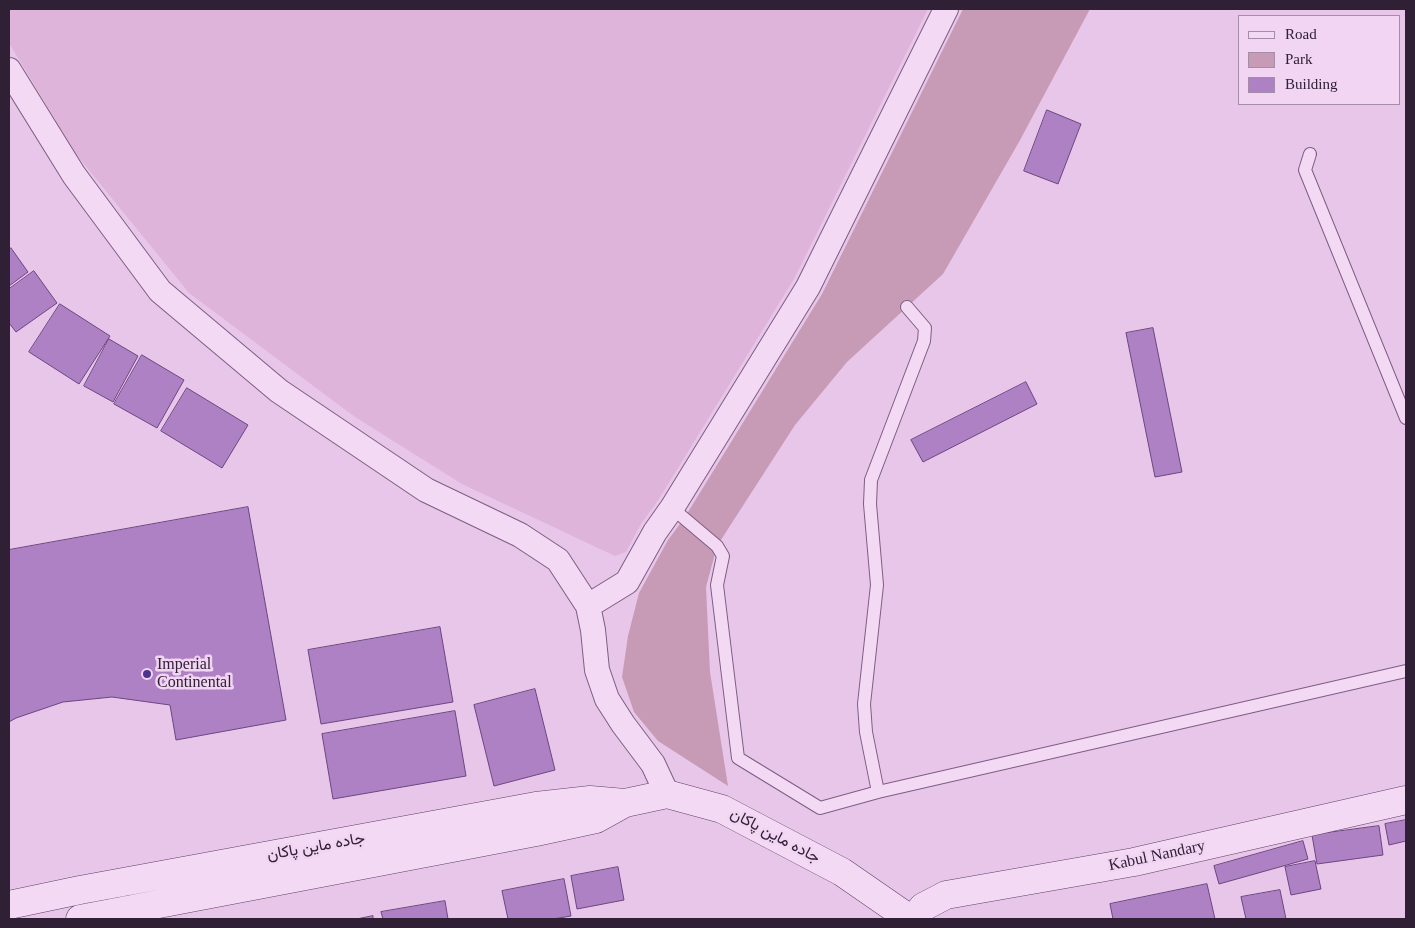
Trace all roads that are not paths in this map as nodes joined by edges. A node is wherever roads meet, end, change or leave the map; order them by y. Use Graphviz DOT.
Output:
graph roads {
  1 [pos="946,9"];
  2 [pos="9,70"];
  3 [pos="1310,154"];
  4 [pos="906,307"];
  5 [pos="1406,418"];
  6 [pos="672,508"];
  7 [pos="588,606"];
  8 [pos="1406,671"];
  9 [pos="878,792"];
  10 [pos="668,794"];
  11 [pos="1406,800"];
  12 [pos="625,803"];
  13 [pos="9,905"];
  14 [pos="80,919"];
  15 [pos="910,919"];
  16 [pos="914,919"];
  1 -- 6 [label="street"];
  2 -- 7 [label="street"];
  3 -- 5 [label="lane"];
  4 -- 9 [label="lane"];
  6 -- 7 [label="street"];
  6 -- 9 [label="lane"];
  7 -- 10 [label="street"];
  8 -- 9 [label="lane"];
  10 -- 12 [label="main road, جاده ماین پاکان"];
  10 -- 15 [label="main road, جاده ماین پاکان"];
  11 -- 16 [label="main road, Kabul Nandary"];
  12 -- 13 [label="main road, جاده ماین پاکان"];
  12 -- 14 [label="main road, جاده ماین پاکان"];
}
